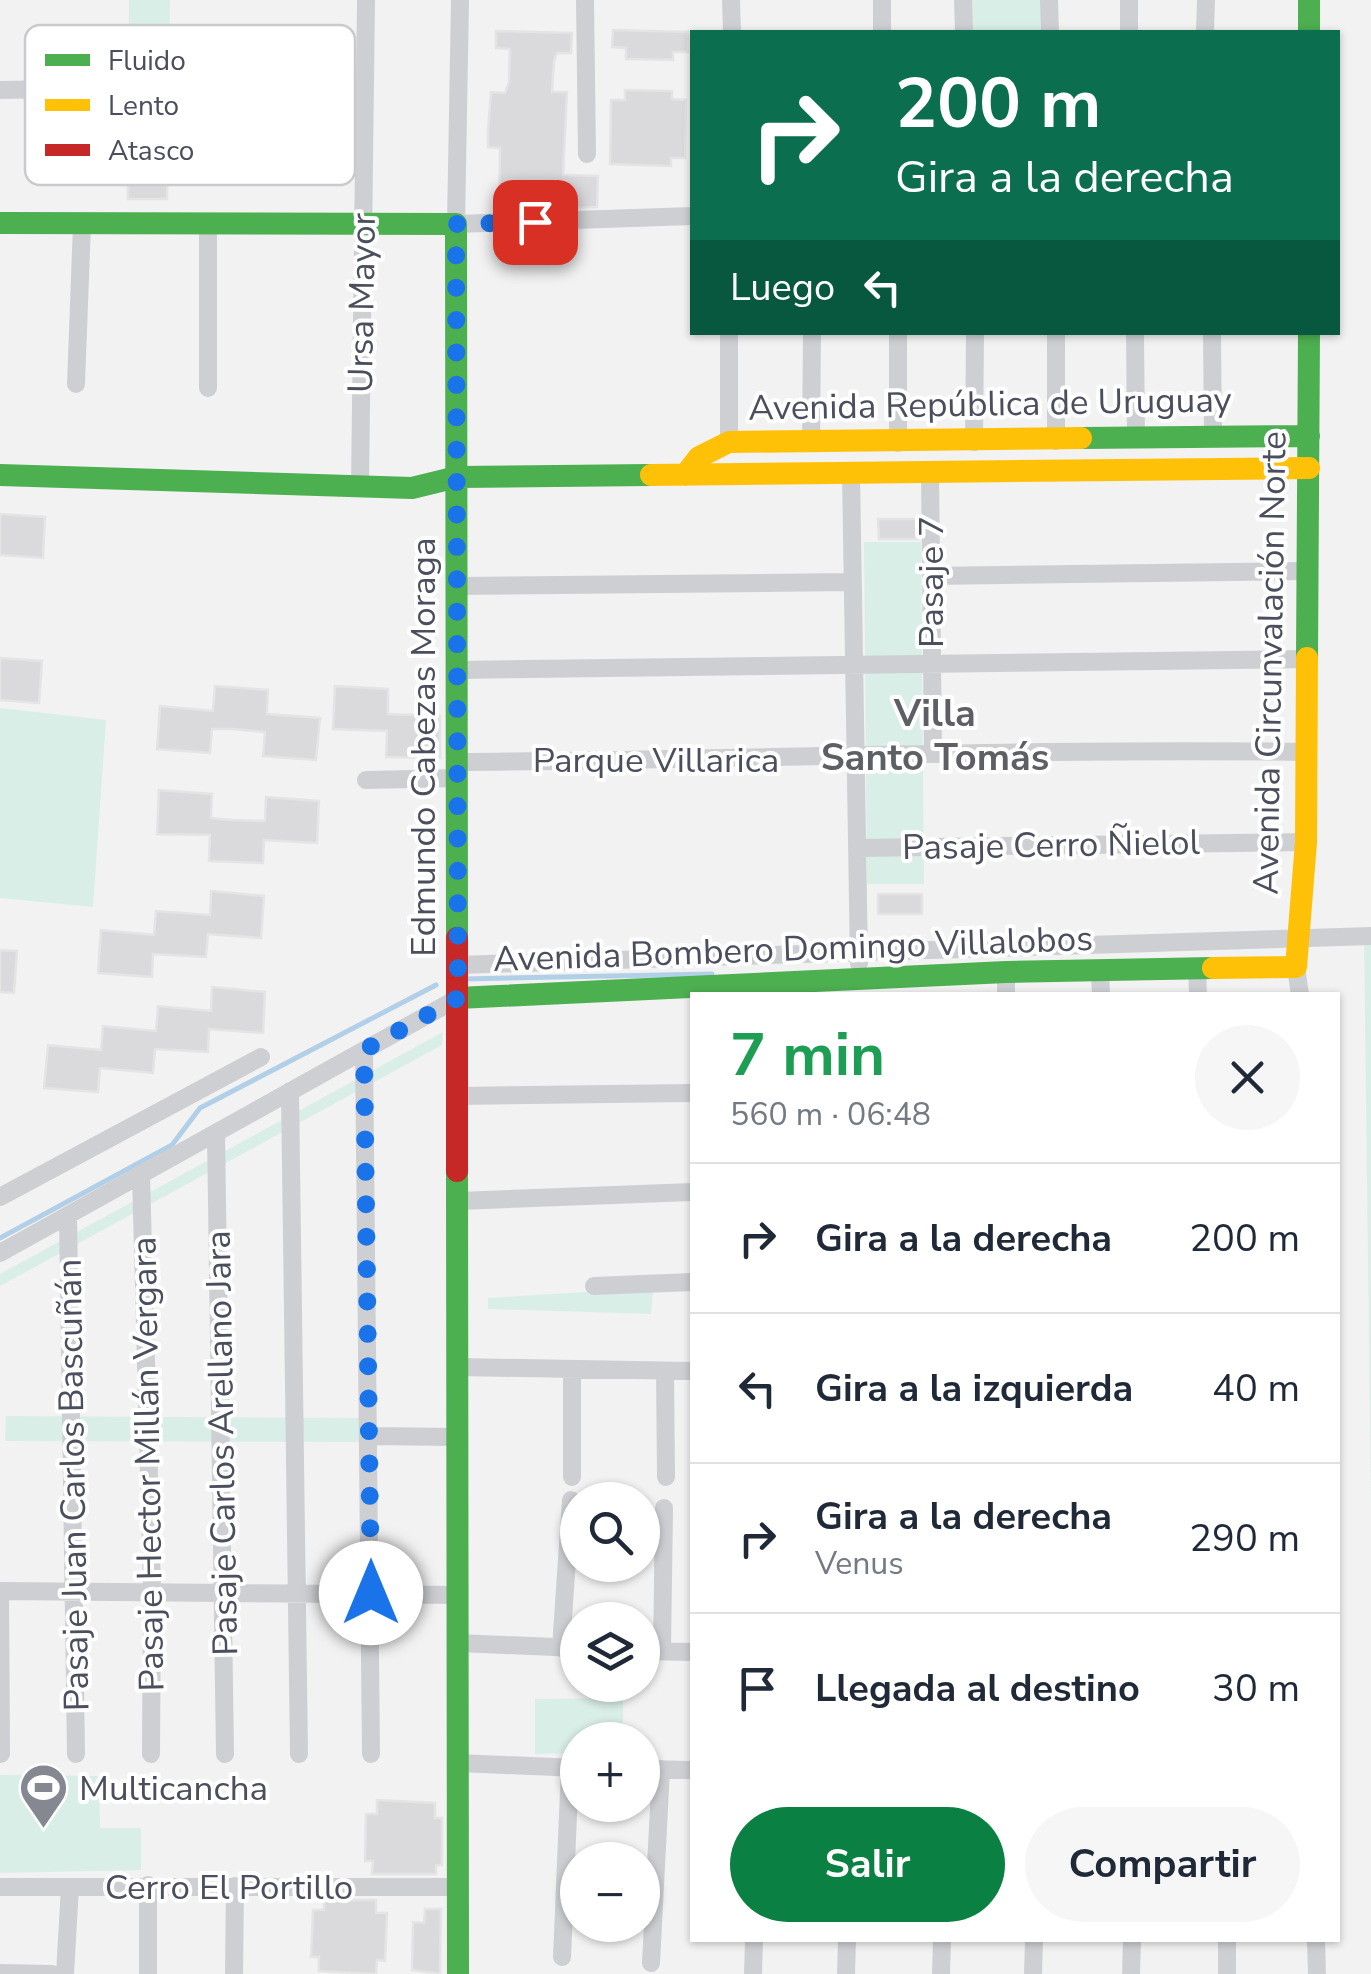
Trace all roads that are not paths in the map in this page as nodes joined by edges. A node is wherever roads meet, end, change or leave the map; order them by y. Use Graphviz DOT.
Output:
graph roads {
  1 [pos="366,0"];
  2 [pos="460,0"];
  3 [pos="584,0"];
  4 [pos="731,0"];
  5 [pos="882,0"];
  6 [pos="964,0"];
  7 [pos="1050,0"];
  8 [pos="1129,0"];
  9 [pos="1206,0"];
  10 [pos="1309,0"];
  11 [pos="732,30"];
  12 [pos="882,30"];
  13 [pos="964,30"];
  14 [pos="1050,30"];
  15 [pos="1128,30"];
  16 [pos="1205,30"];
  17 [pos="1309,30"];
  18 [pos="355,84"];
  19 [pos="364,84"];
  20 [pos="0,90"];
  21 [pos="25,90"];
  22 [pos="587,154"];
  23 [pos="690,216"];
  24 [pos="0,223"];
  25 [pos="208,223"];
  26 [pos="82,224"];
  27 [pos="363,224"];
  28 [pos="456,224"];
  29 [pos="730,335"];
  30 [pos="812,335"];
  31 [pos="898,335"];
  32 [pos="975,335"];
  33 [pos="1056,335"];
  34 [pos="1135,335"];
  35 [pos="1212,335"];
  36 [pos="1309,335"];
  37 [pos="76,384"];
  38 [pos="208,388"];
  39 [pos="1309,436"];
  40 [pos="1213,437"];
  41 [pos="1136,439"];
  42 [pos="1056,441"];
  43 [pos="729,442"];
  44 [pos="974,442"];
  45 [pos="811,443"];
  46 [pos="898,444"];
  47 [pos="1310,468"];
  48 [pos="930,472"];
  49 [pos="850,473"];
  50 [pos="0,475"];
  51 [pos="685,475"];
  52 [pos="457,477"];
  53 [pos="360,486"];
  54 [pos="1306,571"];
  55 [pos="931,576"];
  56 [pos="852,582"];
  57 [pos="457,586"];
  58 [pos="1308,659"];
  59 [pos="854,662"];
  60 [pos="932,662"];
  61 [pos="458,670"];
  62 [pos="932,752"];
  63 [pos="1306,752"];
  64 [pos="855,759"];
  65 [pos="458,770"];
  66 [pos="366,780"];
  67 [pos="1306,842"];
  68 [pos="857,848"];
  69 [pos="1371,936"];
  70 [pos="1298,938"];
  71 [pos="859,952"];
  72 [pos="458,965"];
  73 [pos="1197,968"];
  74 [pos="1296,968"];
  75 [pos="1100,971"];
  76 [pos="859,979"];
  77 [pos="1006,984"];
  78 [pos="896,986"];
  79 [pos="810,988"];
  80 [pos="709,990"];
  81 [pos="1101,992"];
  82 [pos="1198,992"];
  83 [pos="1300,992"];
  84 [pos="458,998"];
  85 [pos="364,1050"];
  86 [pos="261,1057"];
  87 [pos="290,1091"];
  88 [pos="690,1093"];
  89 [pos="458,1096"];
  90 [pos="216,1133"];
  91 [pos="141,1174"];
  92 [pos="690,1192"];
  93 [pos="0,1198"];
  94 [pos="458,1201"];
  95 [pos="68,1216"];
  96 [pos="0,1253"];
  97 [pos="690,1282"];
  98 [pos="594,1286"];
  99 [pos="458,1367"];
  100 [pos="572,1370"];
  101 [pos="690,1371"];
  102 [pos="665,1372"];
  103 [pos="370,1436"];
  104 [pos="456,1438"];
  105 [pos="572,1477"];
  106 [pos="666,1477"];
  107 [pos="664,1508"];
  108 [pos="0,1591"];
  109 [pos="152,1591"];
  110 [pos="226,1592"];
  111 [pos="298,1592"];
  112 [pos="371,1593"];
  113 [pos="75,1594"];
  114 [pos="458,1595"];
  115 [pos="458,1643"];
  116 [pos="560,1648"];
  117 [pos="662,1652"];
  118 [pos="690,1652"];
  119 [pos="0,1754"];
  120 [pos="76,1754"];
  121 [pos="150,1754"];
  122 [pos="225,1754"];
  123 [pos="300,1754"];
  124 [pos="371,1754"];
  125 [pos="458,1763"];
  126 [pos="560,1767"];
  127 [pos="660,1769"];
  128 [pos="690,1770"];
  129 [pos="571,1822"];
  130 [pos="652,1822"];
  131 [pos="148,1886"];
  132 [pos="235,1886"];
  133 [pos="458,1886"];
  134 [pos="0,1887"];
  135 [pos="70,1887"];
  136 [pos="754,1942"];
  137 [pos="847,1942"];
  138 [pos="942,1942"];
  139 [pos="1034,1942"];
  140 [pos="1132,1942"];
  141 [pos="1227,1942"];
  142 [pos="1316,1942"];
  143 [pos="562,1957"];
  144 [pos="652,1964"];
  145 [pos="0,1972"];
  146 [pos="52,1974"];
  147 [pos="64,1974"];
  148 [pos="148,1974"];
  149 [pos="234,1974"];
  150 [pos="458,1974"];
  151 [pos="753,1974"];
  152 [pos="846,1974"];
  153 [pos="941,1974"];
  154 [pos="1033,1974"];
  155 [pos="1132,1974"];
  156 [pos="1227,1974"];
  157 [pos="1316,1974"];
  1 -- 19 [label="street, Ursa Mayor"];
  2 -- 28 [label="street, Edmundo Cabezas Moraga"];
  3 -- 22 [label="street"];
  4 -- 11 [label="street"];
  5 -- 12 [label="street"];
  6 -- 13 [label="street"];
  7 -- 14 [label="street"];
  8 -- 15 [label="street"];
  9 -- 16 [label="street"];
  10 -- 17 [label="street"];
  18 -- 19 [label="street"];
  19 -- 27 [label="street, Ursa Mayor"];
  20 -- 21 [label="street"];
  23 -- 28 [label="street"];
  24 -- 26 [label="street"];
  25 -- 26 [label="street"];
  25 -- 27 [label="street"];
  25 -- 38 [label="street"];
  26 -- 37 [label="street"];
  27 -- 28 [label="street"];
  27 -- 53 [label="street, Ursa Mayor"];
  28 -- 52 [label="street, Edmundo Cabezas Moraga"];
  29 -- 43 [label="street"];
  30 -- 45 [label="street"];
  31 -- 46 [label="street"];
  32 -- 44 [label="street"];
  33 -- 42 [label="street"];
  34 -- 41 [label="street"];
  35 -- 40 [label="street"];
  36 -- 39 [label="street, Avenida Circunvalación Norte"];
  39 -- 40 [label="street, Avenida República de Uruguay"];
  39 -- 47 [label="street, Avenida Circunvalación Norte"];
  40 -- 41 [label="street, Avenida República de Uruguay"];
  41 -- 42 [label="street, Avenida República de Uruguay"];
  42 -- 44 [label="street, Avenida República de Uruguay"];
  43 -- 45 [label="street, Avenida República de Uruguay"];
  43 -- 51 [label="street, Avenida República de Uruguay"];
  44 -- 46 [label="street, Avenida República de Uruguay"];
  45 -- 46 [label="street, Avenida República de Uruguay"];
  47 -- 48 [label="street, Avenida República de Uruguay"];
  47 -- 54 [label="street, Avenida Circunvalación Norte"];
  48 -- 49 [label="street, Avenida República de Uruguay"];
  48 -- 55 [label="street, Pasaje 7"];
  49 -- 51 [label="street, Avenida República de Uruguay"];
  49 -- 56 [label="street"];
  50 -- 53 [label="street, Avenida República de Uruguay"];
  51 -- 52 [label="street, Avenida República de Uruguay"];
  52 -- 53 [label="street, Avenida República de Uruguay"];
  52 -- 57 [label="street, Edmundo Cabezas Moraga"];
  54 -- 55 [label="street"];
  54 -- 58 [label="street, Avenida Circunvalación Norte"];
  55 -- 60 [label="street, Pasaje 7"];
  56 -- 57 [label="street"];
  56 -- 59 [label="street"];
  57 -- 61 [label="street, Edmundo Cabezas Moraga"];
  58 -- 60 [label="street"];
  58 -- 63 [label="street, Avenida Circunvalación Norte"];
  59 -- 60 [label="street"];
  59 -- 61 [label="street"];
  59 -- 64 [label="street"];
  60 -- 62 [label="street, Pasaje 7"];
  61 -- 65 [label="street, Edmundo Cabezas Moraga"];
  62 -- 63 [label="street, Parque Villarica"];
  62 -- 64 [label="street, Parque Villarica"];
  63 -- 67 [label="street, Avenida Circunvalación Norte"];
  64 -- 65 [label="street, Parque Villarica"];
  64 -- 68 [label="street"];
  65 -- 66 [label="street, Parque Villarica"];
  65 -- 72 [label="street, Edmundo Cabezas Moraga"];
  67 -- 68 [label="street, Pasaje Cerro Ñielol"];
  67 -- 70 [label="street, Avenida Circunvalación Norte"];
  68 -- 71 [label="street"];
  69 -- 70 [label="street, Avenida Bombero Domingo Villalobos"];
  70 -- 71 [label="street, Avenida Bombero Domingo Villalobos"];
  70 -- 74 [label="street, Avenida Circunvalación Norte"];
  71 -- 72 [label="street, Avenida Bombero Domingo Villalobos"];
  71 -- 76 [label="street"];
  72 -- 84 [label="street, Edmundo Cabezas Moraga"];
  73 -- 74 [label="street, Avenida Bombero Domingo Villalobos"];
  73 -- 75 [label="street, Avenida Bombero Domingo Villalobos"];
  73 -- 82 [label="street"];
  74 -- 83 [label="street, Avenida Circunvalación Norte"];
  75 -- 77 [label="street, Avenida Bombero Domingo Villalobos"];
  75 -- 81 [label="street"];
  76 -- 78 [label="street, Avenida Bombero Domingo Villalobos"];
  76 -- 79 [label="street, Avenida Bombero Domingo Villalobos"];
  77 -- 78 [label="street, Avenida Bombero Domingo Villalobos"];
  79 -- 80 [label="street, Avenida Bombero Domingo Villalobos"];
  80 -- 84 [label="street, Avenida Bombero Domingo Villalobos"];
  84 -- 85 [label="street, Avenida Bombero Domingo Villalobos"];
  84 -- 89 [label="street, Edmundo Cabezas Moraga"];
  85 -- 87 [label="street, Avenida Bombero Domingo Villalobos"];
  85 -- 103 [label="street"];
  86 -- 93 [label="street"];
  87 -- 90 [label="street, Avenida Bombero Domingo Villalobos"];
  87 -- 111 [label="street"];
  88 -- 89 [label="street"];
  89 -- 94 [label="street, Edmundo Cabezas Moraga"];
  90 -- 91 [label="street, Avenida Bombero Domingo Villalobos"];
  90 -- 110 [label="street, Pasaje Carlos Arellano Jara"];
  91 -- 95 [label="street, Avenida Bombero Domingo Villalobos"];
  91 -- 109 [label="street, Pasaje Hector Millán Vergara"];
  92 -- 94 [label="street"];
  94 -- 99 [label="street, Edmundo Cabezas Moraga"];
  95 -- 96 [label="street, Avenida Bombero Domingo Villalobos"];
  95 -- 113 [label="street, Pasaje Juan Carlos Bascuñán"];
  97 -- 98 [label="street"];
  99 -- 100 [label="street"];
  99 -- 104 [label="street, Edmundo Cabezas Moraga"];
  100 -- 102 [label="street"];
  100 -- 105 [label="street"];
  101 -- 102 [label="street"];
  102 -- 106 [label="street"];
  103 -- 104 [label="street"];
  103 -- 112 [label="street"];
  104 -- 114 [label="street, Edmundo Cabezas Moraga"];
  107 -- 117 [label="street"];
  108 -- 113 [label="street"];
  108 -- 119 [label="street"];
  109 -- 110 [label="street"];
  109 -- 113 [label="street"];
  109 -- 121 [label="street, Pasaje Hector Millán Vergara"];
  110 -- 111 [label="street"];
  110 -- 122 [label="street, Pasaje Carlos Arellano Jara"];
  111 -- 112 [label="street"];
  111 -- 123 [label="street"];
  112 -- 114 [label="street"];
  112 -- 124 [label="street"];
  113 -- 120 [label="street, Pasaje Juan Carlos Bascuñán"];
  114 -- 115 [label="street, Edmundo Cabezas Moraga"];
  115 -- 116 [label="street"];
  115 -- 125 [label="street, Edmundo Cabezas Moraga"];
  117 -- 118 [label="street"];
  125 -- 126 [label="street"];
  125 -- 133 [label="street, Edmundo Cabezas Moraga"];
  127 -- 128 [label="street"];
  129 -- 143 [label="street"];
  130 -- 144 [label="street"];
  131 -- 132 [label="street, Cerro El Portillo"];
  131 -- 135 [label="street, Cerro El Portillo"];
  131 -- 148 [label="street"];
  132 -- 133 [label="street, Cerro El Portillo"];
  132 -- 149 [label="street"];
  133 -- 150 [label="street, Edmundo Cabezas Moraga"];
  134 -- 135 [label="street, Cerro El Portillo"];
  135 -- 147 [label="street"];
  136 -- 151 [label="street"];
  137 -- 152 [label="street"];
  138 -- 153 [label="street"];
  139 -- 154 [label="street"];
  140 -- 155 [label="street"];
  141 -- 156 [label="street"];
  142 -- 157 [label="street"];
  145 -- 146 [label="street"];
}
